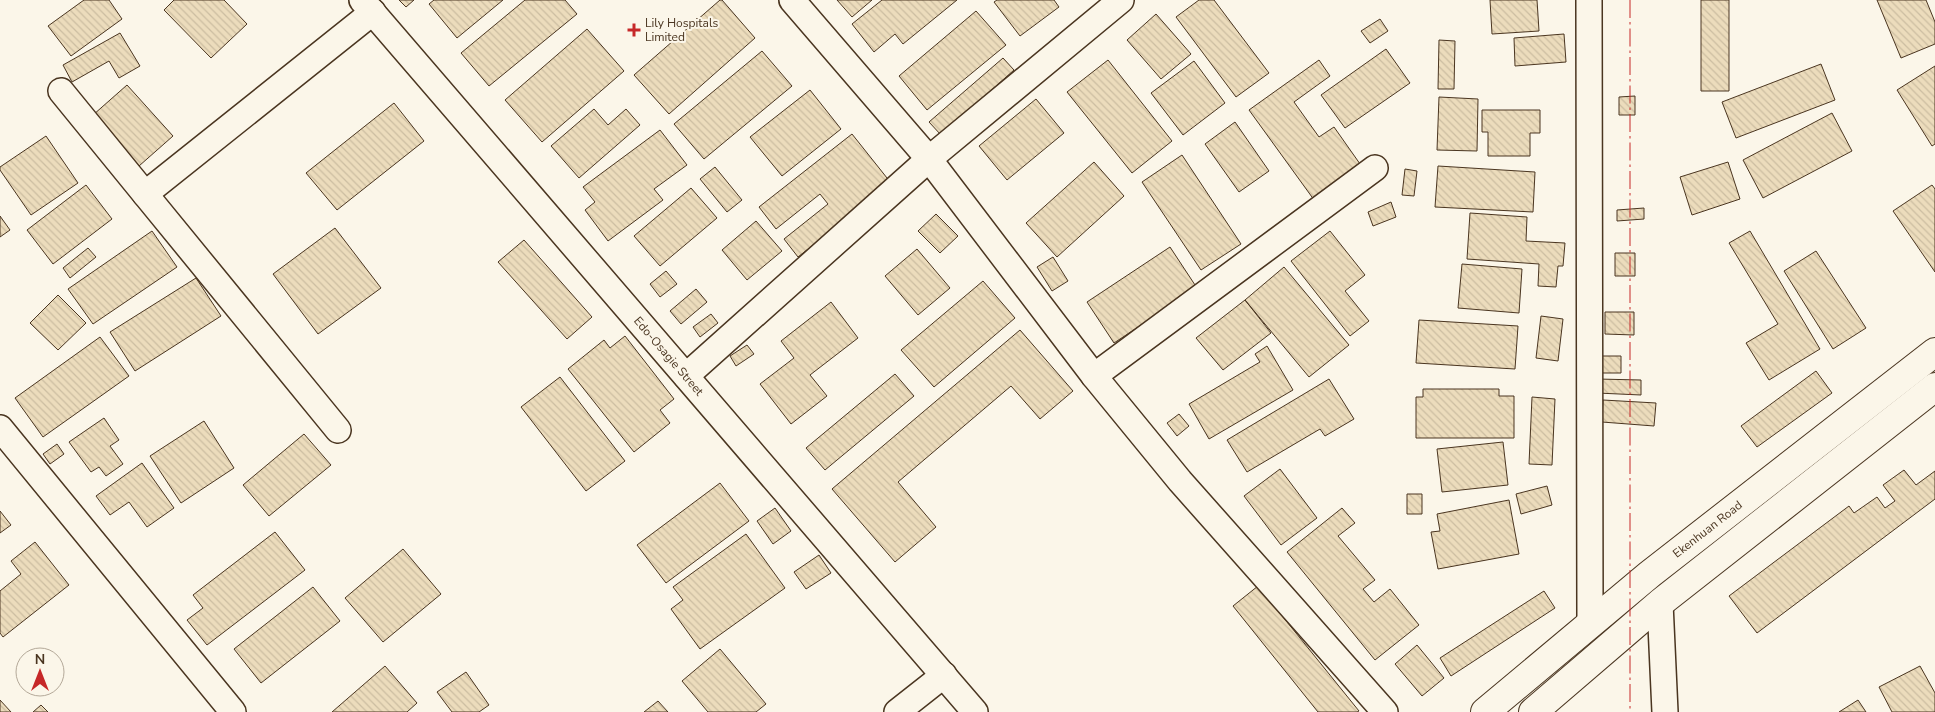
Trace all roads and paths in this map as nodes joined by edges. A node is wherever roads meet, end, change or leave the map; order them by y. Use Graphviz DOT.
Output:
graph roads {
  1 [pos="792,0"];
  2 [pos="1121,0"];
  3 [pos="1588,0"];
  4 [pos="368,6"];
  5 [pos="61,91"];
  6 [pos="929,159"];
  7 [pos="1375,168"];
  8 [pos="144,194"];
  9 [pos="1935,352"];
  10 [pos="686,376"];
  11 [pos="1094,376"];
  12 [pos="1935,387"];
  13 [pos="0,428"];
  14 [pos="338,430"];
  15 [pos="1660,603"];
  16 [pos="1590,623"];
  17 [pos="944,675"];
  18 [pos="233,712"];
  19 [pos="897,712"];
  20 [pos="976,712"];
  21 [pos="1385,712"];
  22 [pos="1485,712"];
  23 [pos="1533,712"];
  24 [pos="1665,712"];
  1 -- 6 [label="street"];
  2 -- 6 [label="street"];
  3 -- 16 [label="street"];
  4 -- 8 [label="street"];
  4 -- 10 [label="street, Edo-Osagie Street"];
  5 -- 8 [label="street"];
  6 -- 10 [label="street"];
  6 -- 11 [label="street"];
  7 -- 11 [label="street"];
  8 -- 14 [label="street"];
  9 -- 16 [label="main road, Ekenhuan Road"];
  10 -- 17 [label="street, Edo-Osagie Street"];
  11 -- 21 [label="street"];
  12 -- 15 [label="main road"];
  13 -- 18 [label="street"];
  15 -- 23 [label="main road"];
  15 -- 24 [label="street"];
  16 -- 22 [label="main road, Ekenhuan Road"];
  17 -- 19 [label="street"];
  17 -- 20 [label="street, Edo-Osagie Street"];
}
